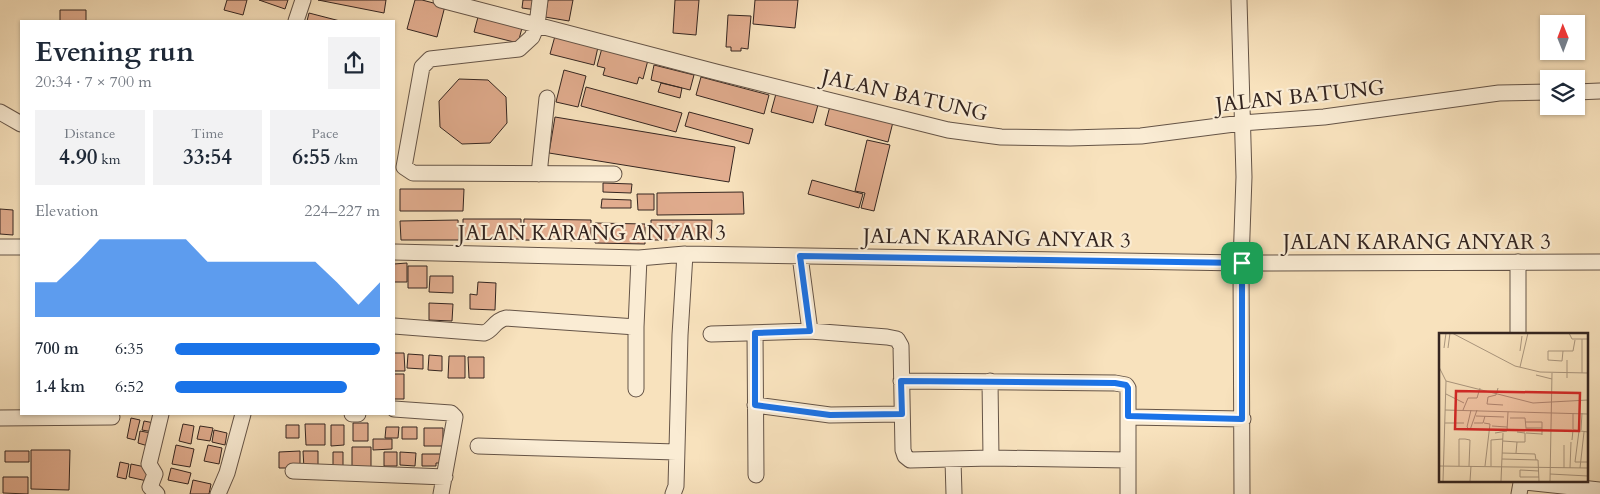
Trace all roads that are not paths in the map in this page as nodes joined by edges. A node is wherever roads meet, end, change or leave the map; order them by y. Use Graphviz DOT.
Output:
graph roads {
  1 [pos="303,0"];
  2 [pos="441,0"];
  3 [pos="540,0"];
  4 [pos="1239,0"];
  5 [pos="296,20"];
  6 [pos="537,25"];
  7 [pos="1600,91"];
  8 [pos="1540,92"];
  9 [pos="1585,92"];
  10 [pos="547,98"];
  11 [pos="0,112"];
  12 [pos="20,123"];
  13 [pos="1242,123"];
  14 [pos="539,174"];
  15 [pos="614,174"];
  16 [pos="0,247"];
  17 [pos="20,247"];
  18 [pos="395,252"];
  19 [pos="685,254"];
  20 [pos="800,256"];
  21 [pos="639,258"];
  22 [pos="1518,262"];
  23 [pos="1600,262"];
  24 [pos="1242,263"];
  25 [pos="395,326"];
  26 [pos="636,327"];
  27 [pos="810,331"];
  28 [pos="755,333"];
  29 [pos="1518,333"];
  30 [pos="711,334"];
  31 [pos="901,381"];
  32 [pos="990,381"];
  33 [pos="636,389"];
  34 [pos="755,405"];
  35 [pos="395,409"];
  36 [pos="902,414"];
  37 [pos="161,415"];
  38 [pos="243,415"];
  39 [pos="1128,416"];
  40 [pos="112,417"];
  41 [pos="0,418"];
  42 [pos="1242,419"];
  43 [pos="478,446"];
  44 [pos="676,452"];
  45 [pos="990,458"];
  46 [pos="953,460"];
  47 [pos="1128,460"];
  48 [pos="293,471"];
  49 [pos="756,475"];
  50 [pos="445,477"];
  51 [pos="1597,491"];
  52 [pos="156,494"];
  53 [pos="218,494"];
  54 [pos="441,494"];
  55 [pos="673,494"];
  56 [pos="954,494"];
  57 [pos="1128,494"];
  58 [pos="1242,494"];
  59 [pos="1519,494"];
  1 -- 5 [label="street"];
  2 -- 6 [label="street, JALAN BATUNG"];
  3 -- 6 [label="street"];
  4 -- 13 [label="street"];
  6 -- 13 [label="street, JALAN BATUNG"];
  6 -- 14 [label="street"];
  7 -- 9 [label="street"];
  8 -- 13 [label="street, JALAN BATUNG"];
  10 -- 14 [label="street"];
  11 -- 12 [label="street"];
  13 -- 24 [label="street"];
  14 -- 15 [label="street"];
  16 -- 17 [label="street"];
  18 -- 21 [label="street, JALAN KARANG ANYAR 3"];
  19 -- 20 [label="street, JALAN KARANG ANYAR 3"];
  19 -- 21 [label="street, JALAN KARANG ANYAR 3"];
  19 -- 44 [label="street"];
  20 -- 24 [label="street, JALAN KARANG ANYAR 3"];
  20 -- 27 [label="street"];
  21 -- 26 [label="street"];
  22 -- 23 [label="street, JALAN KARANG ANYAR 3"];
  22 -- 24 [label="street, JALAN KARANG ANYAR 3"];
  22 -- 29 [label="street"];
  24 -- 42 [label="street"];
  25 -- 26 [label="street"];
  26 -- 33 [label="street"];
  27 -- 28 [label="street"];
  27 -- 31 [label="street"];
  28 -- 30 [label="street"];
  28 -- 34 [label="street"];
  31 -- 32 [label="street"];
  31 -- 36 [label="street"];
  32 -- 39 [label="street"];
  32 -- 45 [label="street"];
  34 -- 36 [label="street"];
  34 -- 49 [label="street"];
  35 -- 50 [label="street"];
  36 -- 46 [label="street"];
  37 -- 52 [label="street"];
  38 -- 53 [label="street"];
  39 -- 42 [label="street"];
  39 -- 47 [label="street"];
  40 -- 41 [label="street"];
  42 -- 58 [label="street"];
  43 -- 44 [label="street"];
  44 -- 55 [label="street"];
  45 -- 46 [label="street"];
  45 -- 47 [label="street"];
  46 -- 56 [label="street"];
  47 -- 57 [label="street"];
  48 -- 50 [label="street"];
  50 -- 54 [label="street"];
  51 -- 59 [label="street"];
}
